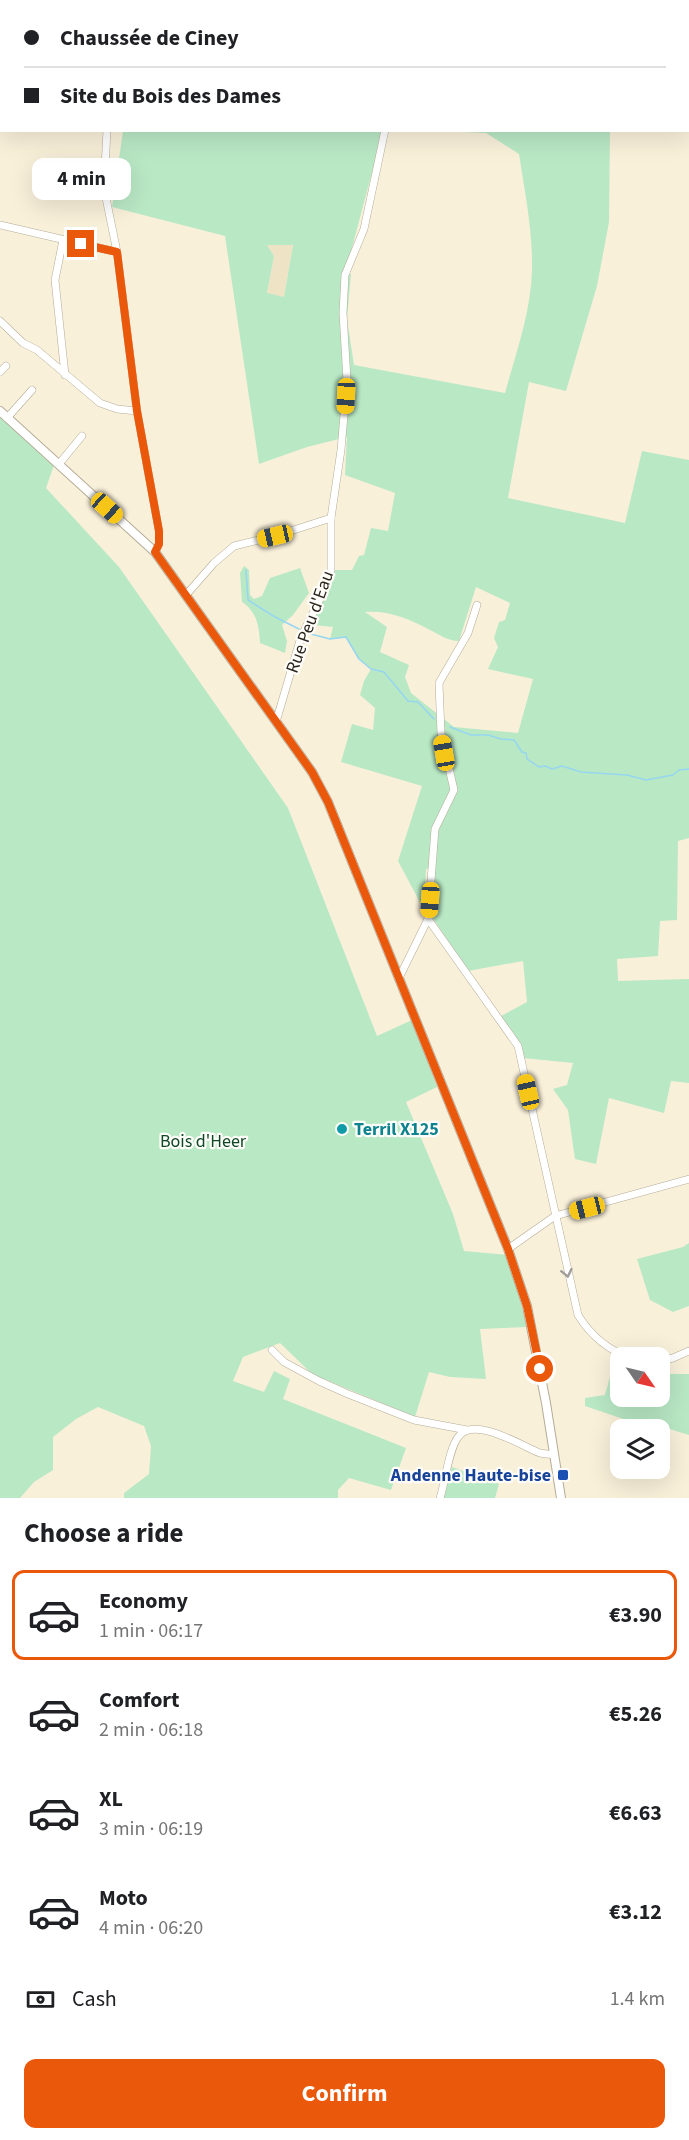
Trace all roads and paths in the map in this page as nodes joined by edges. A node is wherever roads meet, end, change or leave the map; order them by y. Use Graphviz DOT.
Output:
graph roads {
  1 [pos="107,132"];
  2 [pos="385,132"];
  3 [pos="0,225"];
  4 [pos="63,240"];
  5 [pos="117,252"];
  6 [pos="0,321"];
  7 [pos="6,366"];
  8 [pos="0,372"];
  9 [pos="65,375"];
  10 [pos="32,390"];
  11 [pos="137,411"];
  12 [pos="4,415"];
  13 [pos="82,436"];
  14 [pos="59,464"];
  15 [pos="331,518"];
  16 [pos="155,552"];
  17 [pos="186,595"];
  18 [pos="477,605"];
  19 [pos="276,722"];
  20 [pos="428,919"];
  21 [pos="400,976"];
  22 [pos="689,1179"];
  23 [pos="555,1216"];
  24 [pos="508,1249"];
  25 [pos="610,1348"];
  26 [pos="272,1350"];
  27 [pos="689,1351"];
  28 [pos="670,1358"];
  29 [pos="467,1430"];
  30 [pos="554,1455"];
  31 [pos="440,1498"];
  32 [pos="561,1498"];
  1 -- 5 [label="street"];
  2 -- 15 [label="street, Rue Peu d'Eau"];
  3 -- 4 [label="street"];
  4 -- 5 [label="street"];
  4 -- 9 [label="street"];
  5 -- 11 [label="street"];
  6 -- 9 [label="street"];
  7 -- 8 [label="street"];
  9 -- 11 [label="street"];
  10 -- 12 [label="street"];
  11 -- 16 [label="street"];
  12 -- 14 [label="main road"];
  13 -- 14 [label="street"];
  14 -- 16 [label="main road"];
  15 -- 17 [label="street"];
  15 -- 19 [label="street, Rue Peu d'Eau"];
  16 -- 17 [label="main road"];
  17 -- 19 [label="main road"];
  18 -- 20 [label="street"];
  19 -- 21 [label="main road"];
  20 -- 21 [label="street"];
  20 -- 23 [label="street"];
  21 -- 24 [label="main road"];
  22 -- 23 [label="street"];
  23 -- 24 [label="street"];
  23 -- 25 [label="street, one-way"];
  24 -- 30 [label="main road"];
  26 -- 29 [label="street"];
  27 -- 28 [label="street"];
  29 -- 30 [label="street"];
  29 -- 31 [label="street"];
  30 -- 32 [label="main road"];
}
